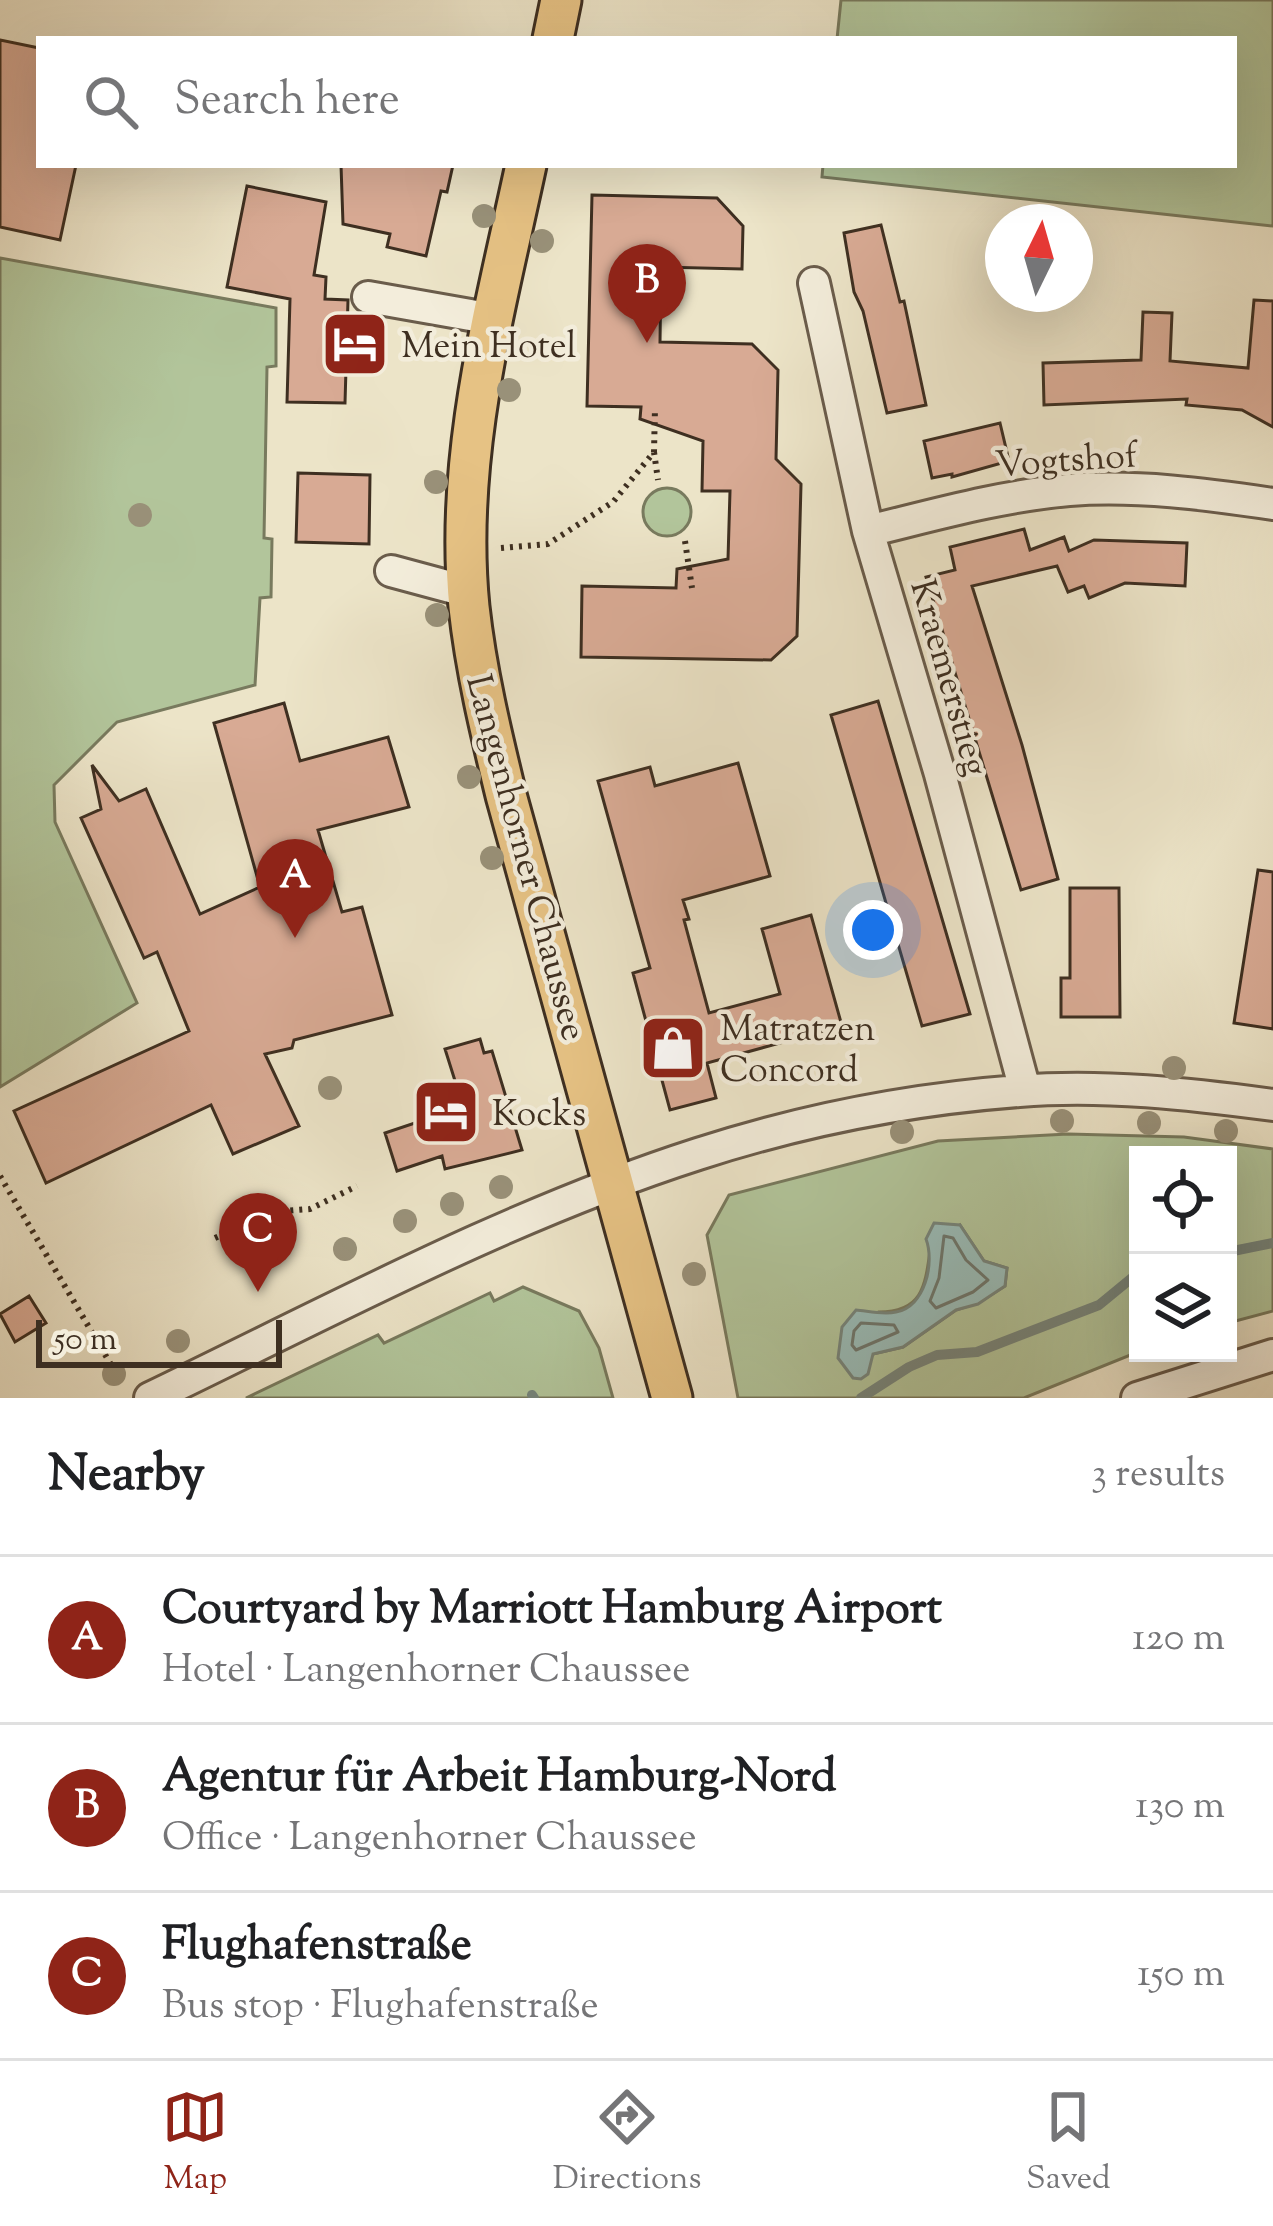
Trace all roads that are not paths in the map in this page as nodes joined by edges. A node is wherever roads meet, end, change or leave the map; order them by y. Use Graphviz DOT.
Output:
graph roads {
  1 [pos="561,0"];
  2 [pos="554,36"];
  3 [pos="525,168"];
  4 [pos="814,283"];
  5 [pos="368,297"];
  6 [pos="493,319"];
  7 [pos="1273,504"];
  8 [pos="868,531"];
  9 [pos="391,571"];
  10 [pos="469,592"];
  11 [pos="1025,1090"];
  12 [pos="1273,1105"];
  13 [pos="615,1184"];
  14 [pos="1273,1355"];
  15 [pos="150,1398"];
  16 [pos="672,1398"];
  17 [pos="1137,1398"];
  1 -- 2 [label="main road"];
  3 -- 6 [label="main road, Langenhorner Chaussee"];
  4 -- 8 [label="street, Kraemerstieg"];
  5 -- 6 [label="street"];
  6 -- 10 [label="main road, Langenhorner Chaussee"];
  7 -- 8 [label="street, Vogtshof"];
  8 -- 11 [label="street, Kraemerstieg"];
  9 -- 10 [label="street"];
  10 -- 13 [label="main road, Langenhorner Chaussee"];
  11 -- 12 [label="street"];
  11 -- 13 [label="street"];
  13 -- 15 [label="street"];
  13 -- 16 [label="main road, Langenhorner Chaussee"];
  14 -- 17 [label="street"];
}
